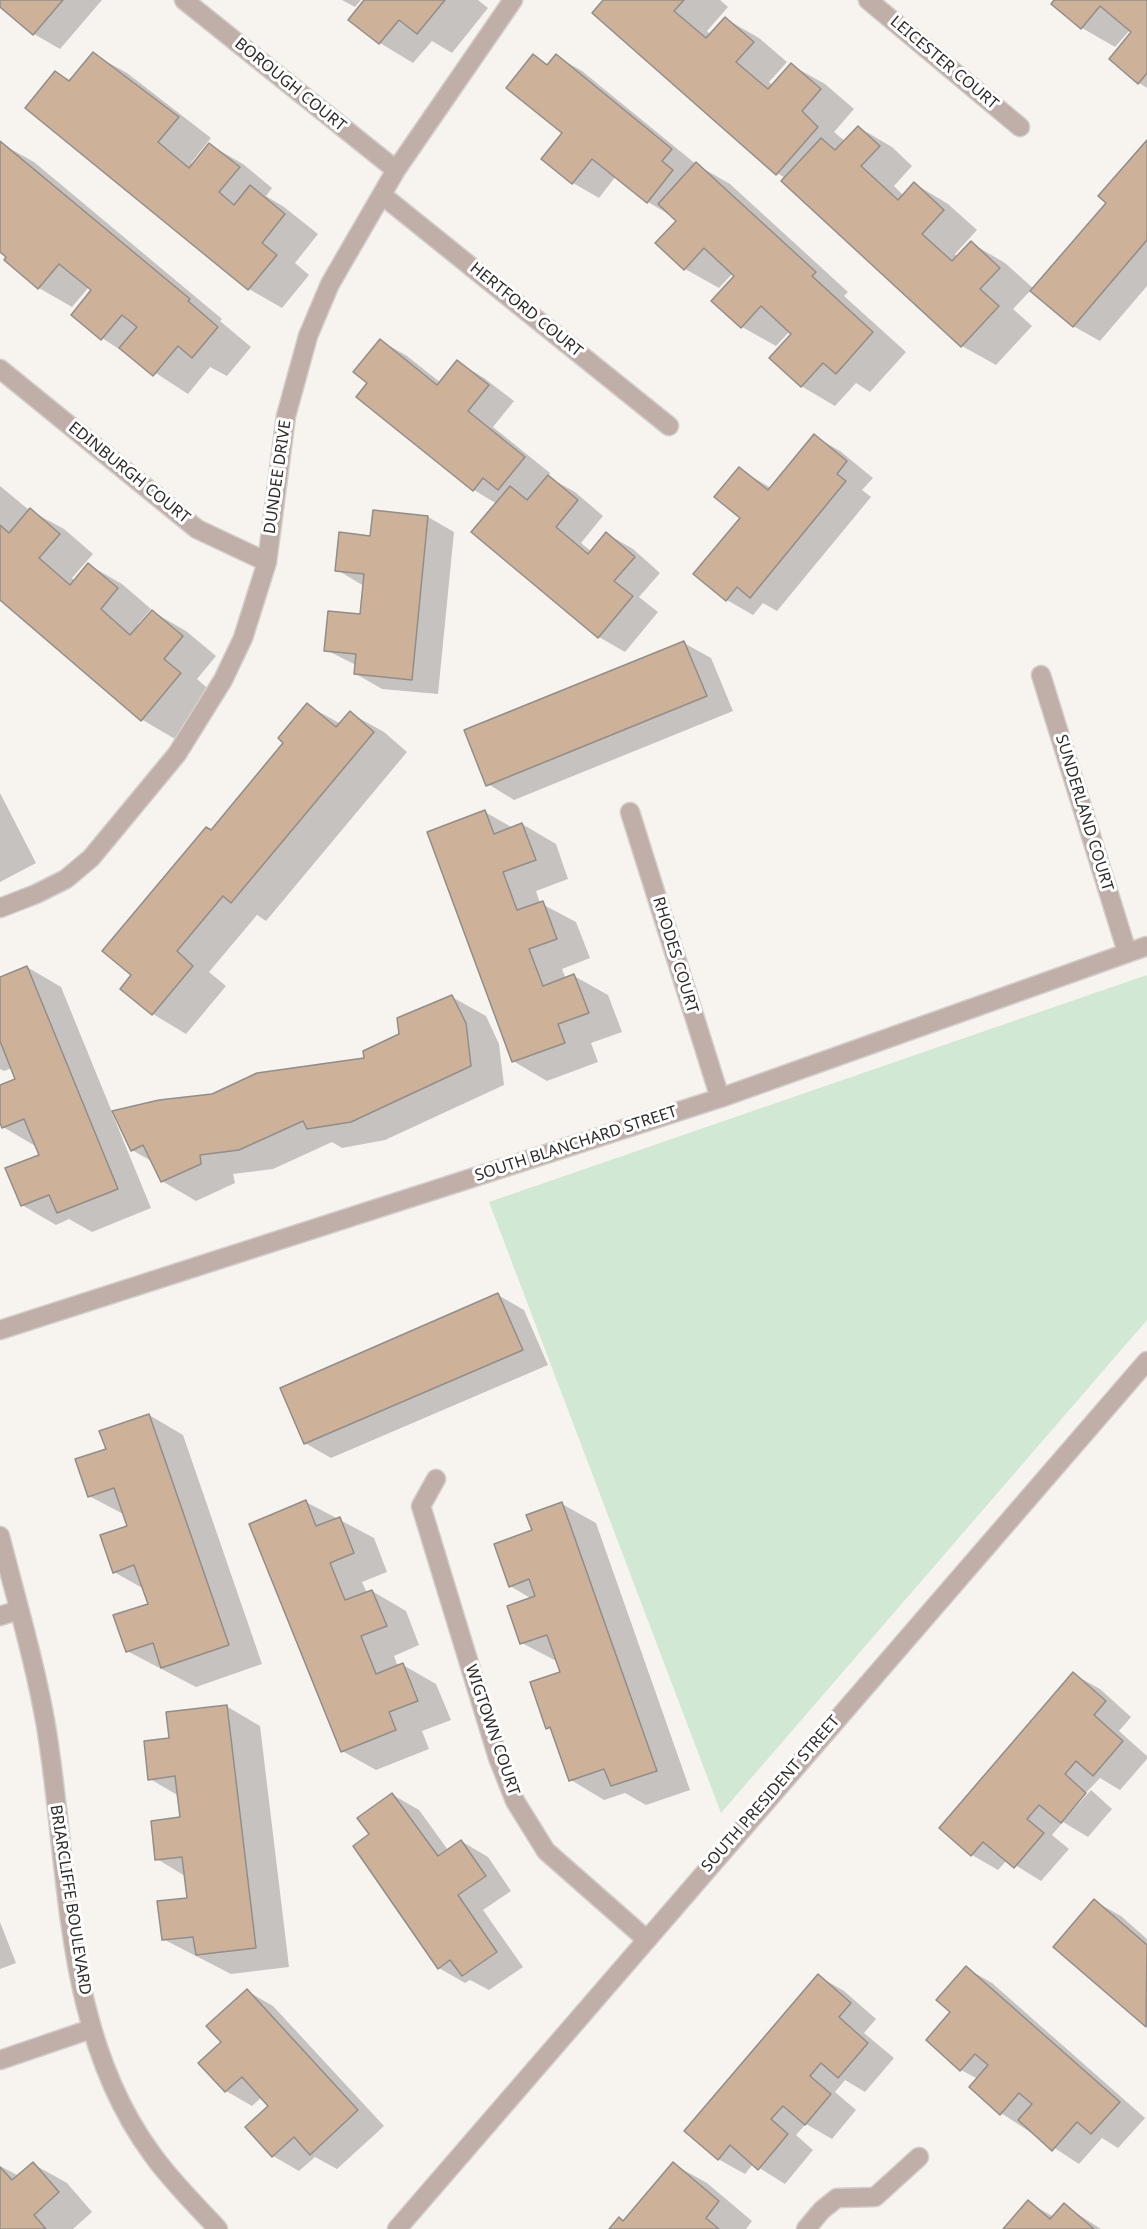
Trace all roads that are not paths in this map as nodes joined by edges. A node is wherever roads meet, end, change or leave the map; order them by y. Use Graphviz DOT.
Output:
graph roads {
  1 [pos="184,0"];
  2 [pos="513,0"];
  3 [pos="868,0"];
  4 [pos="1020,127"];
  5 [pos="396,170"];
  6 [pos="382,195"];
  7 [pos="0,369"];
  8 [pos="669,426"];
  9 [pos="267,562"];
  10 [pos="1041,675"];
  11 [pos="630,812"];
  12 [pos="0,908"];
  13 [pos="1147,946"];
  14 [pos="1127,952"];
  15 [pos="720,1098"];
  16 [pos="0,1330"];
  17 [pos="1147,1361"];
  18 [pos="436,1479"];
  19 [pos="0,1536"];
  20 [pos="19,1610"];
  21 [pos="0,1616"];
  22 [pos="646,1939"];
  23 [pos="91,2029"];
  24 [pos="0,2060"];
  25 [pos="919,2157"];
  26 [pos="219,2229"];
  27 [pos="397,2229"];
  28 [pos="806,2229"];
  1 -- 5 [label="street, BOROUGH COURT"];
  2 -- 5 [label="street, DUNDEE DRIVE"];
  3 -- 4 [label="street, LEICESTER COURT"];
  5 -- 6 [label="street, DUNDEE DRIVE"];
  6 -- 8 [label="street, HERTFORD COURT"];
  6 -- 9 [label="street, DUNDEE DRIVE"];
  7 -- 9 [label="street, EDINBURGH COURT"];
  9 -- 12 [label="street, DUNDEE DRIVE"];
  10 -- 14 [label="street, SUNDERLAND COURT"];
  11 -- 15 [label="street, RHODES COURT"];
  13 -- 14 [label="street, SOUTH BLANCHARD STREET"];
  14 -- 15 [label="street, SOUTH BLANCHARD STREET"];
  15 -- 16 [label="street, SOUTH BLANCHARD STREET"];
  17 -- 22 [label="street, SOUTH PRESIDENT STREET"];
  18 -- 22 [label="street, WIGTOWN COURT"];
  19 -- 20 [label="street, BRIARCLIFFE BOULEVARD"];
  20 -- 21 [label="street"];
  20 -- 23 [label="street, BRIARCLIFFE BOULEVARD"];
  22 -- 27 [label="street, SOUTH PRESIDENT STREET"];
  23 -- 24 [label="street"];
  23 -- 26 [label="street, BRIARCLIFFE BOULEVARD"];
  25 -- 28 [label="street"];
}
